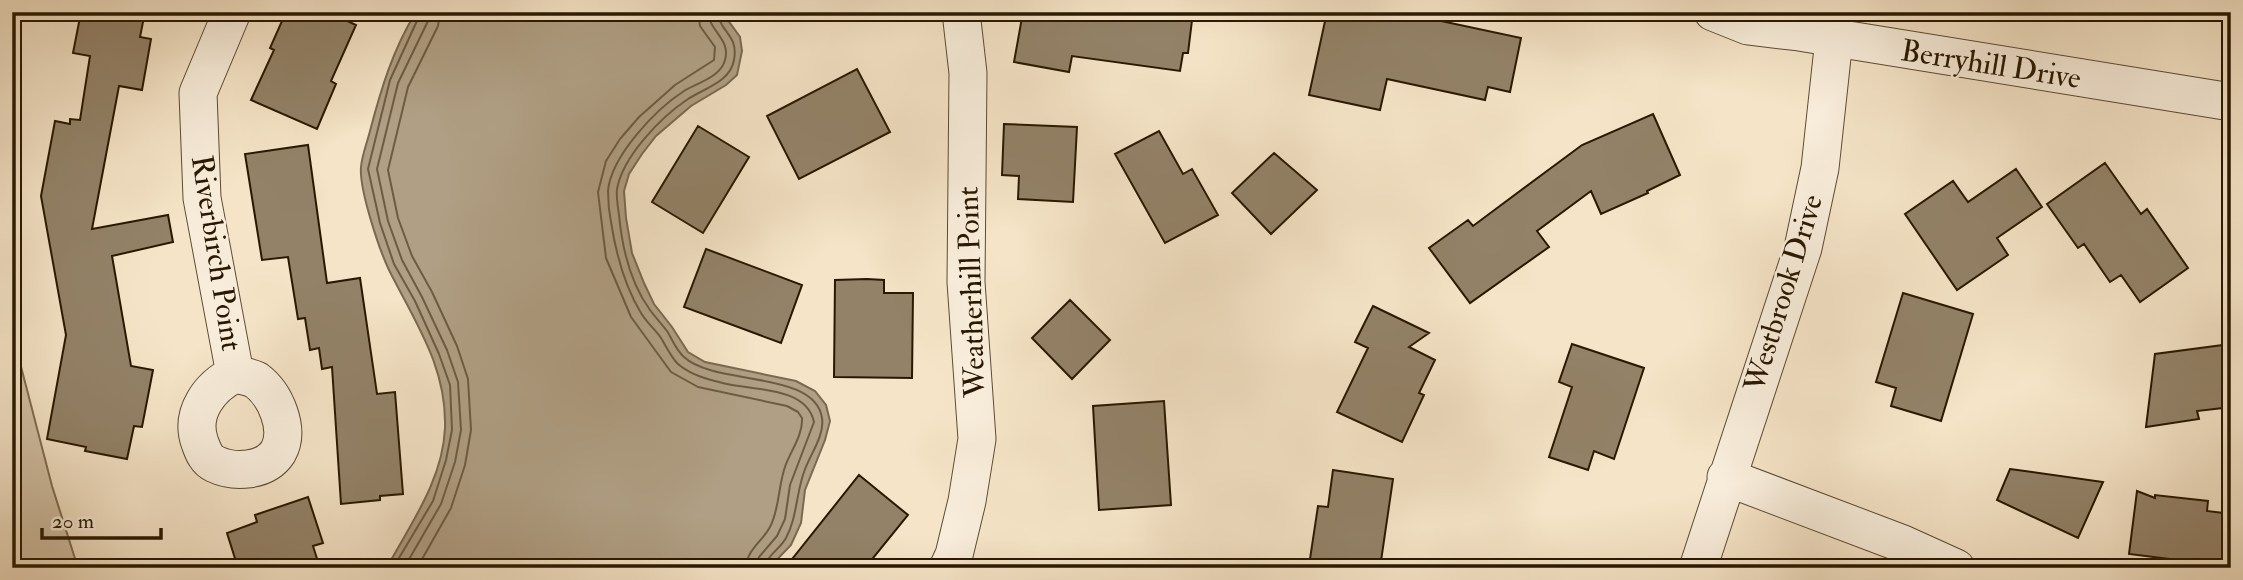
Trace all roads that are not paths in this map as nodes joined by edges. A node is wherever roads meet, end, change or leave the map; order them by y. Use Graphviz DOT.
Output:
graph roads {
  1 [pos="232,12"];
  2 [pos="961,12"];
  3 [pos="1713,12"];
  4 [pos="1834,26"];
  5 [pos="2231,103"];
  6 [pos="235,374"];
  7 [pos="1726,477"];
  8 [pos="948,568"];
  9 [pos="1699,568"];
  10 [pos="1956,568"];
  1 -- 6 [label="street, Riverbirch Point"];
  2 -- 8 [label="street, Weatherhill Point"];
  3 -- 4 [label="street, Berryhill Drive"];
  4 -- 5 [label="street, Berryhill Drive"];
  4 -- 7 [label="street, Westbrook Drive"];
  7 -- 9 [label="street, Westbrook Drive"];
  7 -- 10 [label="street"];
}
